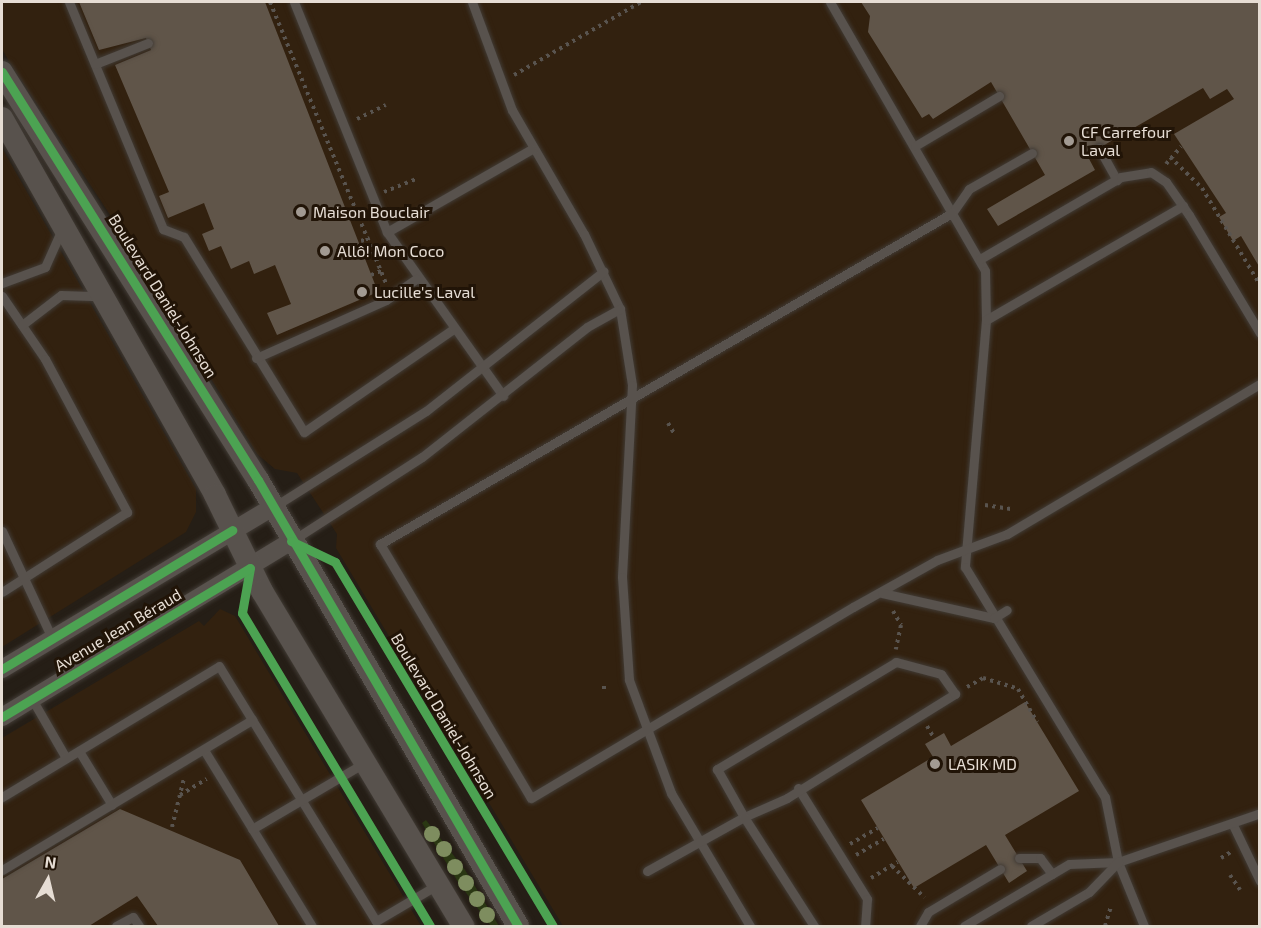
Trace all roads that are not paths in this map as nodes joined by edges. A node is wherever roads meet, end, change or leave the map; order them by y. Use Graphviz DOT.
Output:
graph roads {
  1 [pos="69,2"];
  2 [pos="294,2"];
  3 [pos="472,2"];
  4 [pos="830,2"];
  5 [pos="148,43"];
  6 [pos="95,64"];
  7 [pos="2,72"];
  8 [pos="999,96"];
  9 [pos="2,118"];
  10 [pos="915,146"];
  11 [pos="1100,148"];
  12 [pos="532,149"];
  13 [pos="1032,153"];
  14 [pos="1117,180"];
  15 [pos="1183,206"];
  16 [pos="952,213"];
  17 [pos="62,229"];
  18 [pos="387,232"];
  19 [pos="980,259"];
  20 [pos="604,271"];
  21 [pos="416,279"];
  22 [pos="2,283"];
  23 [pos="2,296"];
  24 [pos="100,296"];
  25 [pos="5,306"];
  26 [pos="620,309"];
  27 [pos="986,320"];
  28 [pos="22,325"];
  29 [pos="452,330"];
  30 [pos="1260,333"];
  31 [pos="256,358"];
  32 [pos="481,368"];
  33 [pos="1260,384"];
  34 [pos="632,395"];
  35 [pos="503,396"];
  36 [pos="273,507"];
  37 [pos="232,530"];
  38 [pos="2,531"];
  39 [pos="291,541"];
  40 [pos="963,550"];
  41 [pos="250,568"];
  42 [pos="25,578"];
  43 [pos="2,592"];
  44 [pos="882,593"];
  45 [pos="1007,610"];
  46 [pos="993,618"];
  47 [pos="52,638"];
  48 [pos="2,669"];
  49 [pos="32,699"];
  50 [pos="2,717"];
  51 [pos="252,720"];
  52 [pos="645,731"];
  53 [pos="204,750"];
  54 [pos="79,751"];
  55 [pos="66,758"];
  56 [pos="365,763"];
  57 [pos="798,788"];
  58 [pos="2,797"];
  59 [pos="302,800"];
  60 [pos="112,805"];
  61 [pos="1260,813"];
  62 [pos="744,817"];
  63 [pos="1233,825"];
  64 [pos="252,829"];
  65 [pos="700,844"];
  66 [pos="1018,858"];
  67 [pos="1118,862"];
  68 [pos="1000,869"];
  69 [pos="2,870"];
  70 [pos="647,871"];
  71 [pos="1052,874"];
  72 [pos="1260,881"];
  73 [pos="438,885"];
  74 [pos="371,924"];
  75 [pos="116,927"];
  76 [pos="139,927"];
  77 [pos="312,927"];
  78 [pos="463,927"];
  79 [pos="518,927"];
  80 [pos="750,927"];
  81 [pos="814,927"];
  82 [pos="864,927"];
  83 [pos="920,927"];
  84 [pos="964,927"];
  85 [pos="1031,927"];
  86 [pos="1144,927"];
  1 -- 6 [label="lane"];
  2 -- 18 [label="lane"];
  3 -- 12 [label="lane"];
  4 -- 10 [label="lane"];
  5 -- 6 [label="lane"];
  6 -- 31 [label="lane"];
  7 -- 36 [label="street, Boulevard Daniel-Johnson"];
  8 -- 10 [label="lane"];
  9 -- 17 [label="street"];
  10 -- 16 [label="lane"];
  11 -- 14 [label="lane"];
  12 -- 18 [label="lane"];
  12 -- 20 [label="lane"];
  13 -- 16 [label="lane"];
  14 -- 15 [label="lane"];
  14 -- 19 [label="lane"];
  15 -- 27 [label="lane"];
  15 -- 30 [label="lane"];
  16 -- 19 [label="lane"];
  16 -- 34 [label="lane"];
  17 -- 22 [label="lane"];
  17 -- 24 [label="street"];
  18 -- 21 [label="lane"];
  19 -- 27 [label="lane"];
  20 -- 26 [label="lane"];
  20 -- 32 [label="lane"];
  21 -- 29 [label="lane"];
  21 -- 31 [label="lane"];
  23 -- 25 [label="lane"];
  24 -- 28 [label="lane"];
  24 -- 37 [label="street"];
  25 -- 28 [label="lane"];
  26 -- 34 [label="lane"];
  26 -- 35 [label="lane"];
  27 -- 40 [label="lane"];
  28 -- 42 [label="lane"];
  29 -- 31 [label="lane"];
  29 -- 32 [label="lane"];
  32 -- 35 [label="lane"];
  32 -- 36 [label="lane"];
  33 -- 40 [label="lane"];
  34 -- 52 [label="lane"];
  34 -- 52 [label="lane"];
  35 -- 39 [label="lane"];
  36 -- 37 [label="street, Avenue Jean Béraud"];
  36 -- 39 [label="street, Boulevard Daniel-Johnson"];
  37 -- 41 [label="street"];
  37 -- 47 [label="street, Avenue Jean Béraud"];
  38 -- 42 [label="lane"];
  39 -- 41 [label="street, Avenue Jean Béraud"];
  39 -- 79 [label="street, Boulevard Daniel-Johnson"];
  40 -- 44 [label="lane"];
  40 -- 46 [label="lane"];
  41 -- 49 [label="street, Avenue Jean Béraud"];
  41 -- 56 [label="street"];
  42 -- 43 [label="lane"];
  42 -- 47 [label="lane"];
  44 -- 46 [label="lane"];
  44 -- 52 [label="lane"];
  45 -- 46 [label="lane"];
  46 -- 67 [label="lane"];
  47 -- 48 [label="street, Avenue Jean Béraud"];
  49 -- 50 [label="street, Avenue Jean Béraud"];
  49 -- 55 [label="lane"];
  51 -- 53 [label="lane"];
  51 -- 54 [label="lane"];
  51 -- 59 [label="lane"];
  52 -- 65 [label="lane"];
  53 -- 60 [label="lane"];
  53 -- 64 [label="lane"];
  54 -- 55 [label="lane"];
  54 -- 60 [label="lane"];
  55 -- 58 [label="lane"];
  56 -- 59 [label="lane"];
  56 -- 73 [label="street"];
  57 -- 62 [label="lane"];
  57 -- 62 [label="lane"];
  57 -- 82 [label="lane"];
  59 -- 64 [label="lane"];
  59 -- 74 [label="lane"];
  60 -- 69 [label="lane"];
  61 -- 63 [label="lane"];
  62 -- 65 [label="lane"];
  62 -- 81 [label="lane"];
  63 -- 67 [label="lane"];
  63 -- 72 [label="lane"];
  64 -- 77 [label="lane"];
  65 -- 70 [label="lane"];
  65 -- 80 [label="lane"];
  66 -- 71 [label="lane"];
  67 -- 71 [label="lane"];
  67 -- 85 [label="lane"];
  67 -- 86 [label="lane"];
  68 -- 83 [label="lane"];
  71 -- 84 [label="lane"];
  73 -- 74 [label="lane"];
  73 -- 78 [label="street"];
  75 -- 76 [label="lane"];
}
